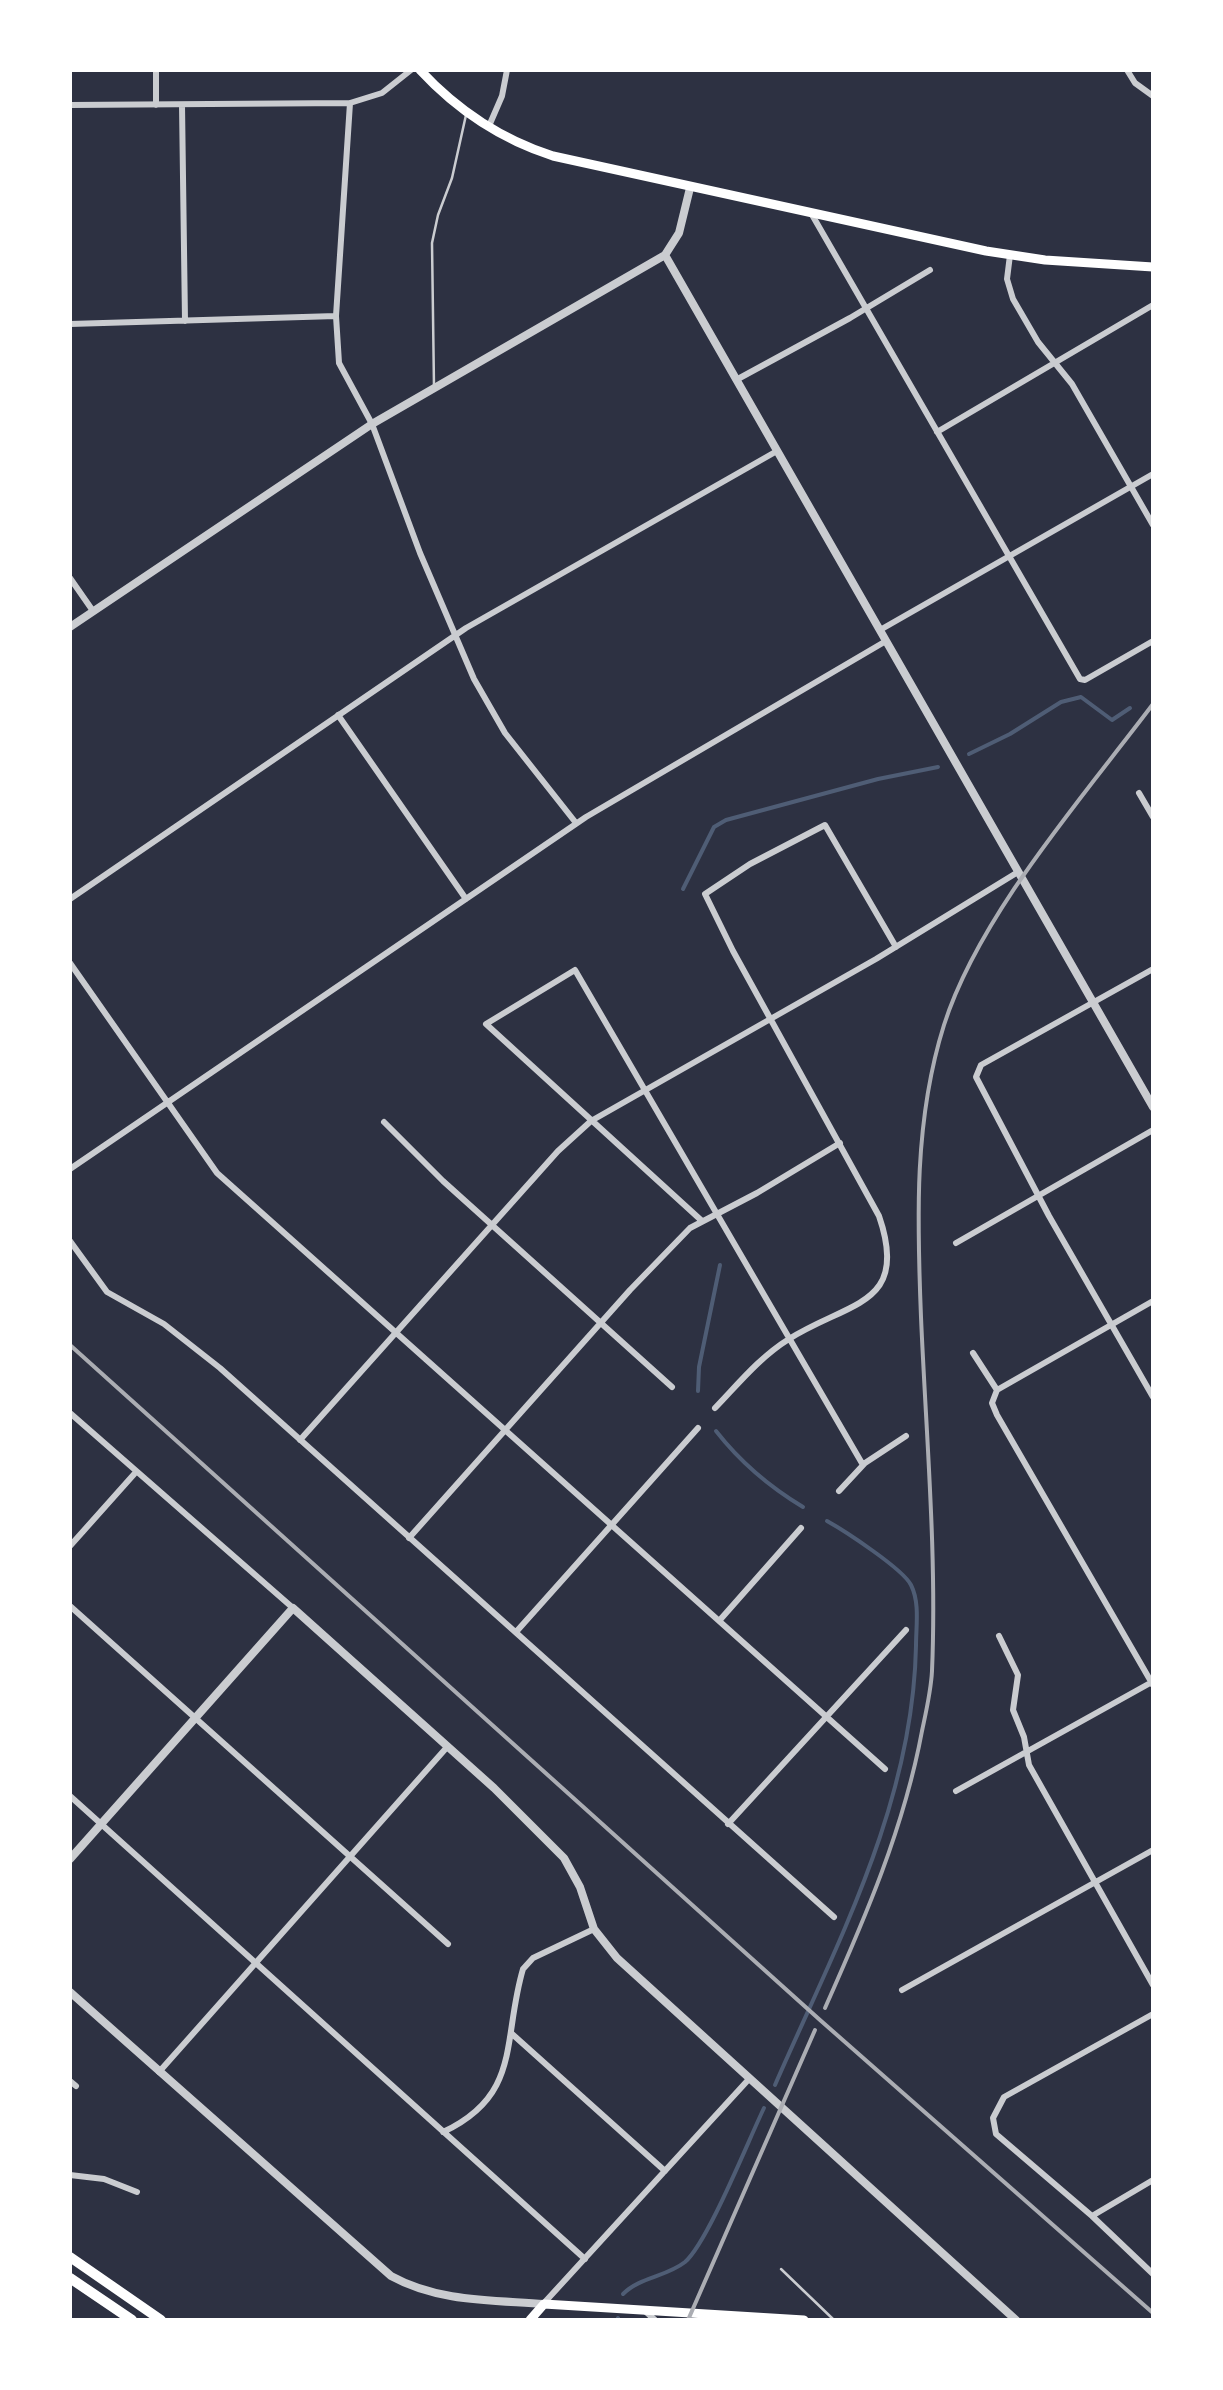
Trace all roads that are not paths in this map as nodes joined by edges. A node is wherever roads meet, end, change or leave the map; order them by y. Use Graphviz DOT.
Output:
graph roads {
  1 [pos="156,70"];
  2 [pos="411,70"];
  3 [pos="420,70"];
  4 [pos="507,70"];
  5 [pos="1127,70"];
  6 [pos="1153,96"];
  7 [pos="350,102"];
  8 [pos="70,105"];
  9 [pos="156,105"];
  10 [pos="182,105"];
  11 [pos="466,113"];
  12 [pos="488,128"];
  13 [pos="690,188"];
  14 [pos="811,213"];
  15 [pos="665,255"];
  16 [pos="1010,255"];
  17 [pos="1153,267"];
  18 [pos="930,270"];
  19 [pos="1153,304"];
  20 [pos="866,308"];
  21 [pos="336,316"];
  22 [pos="186,321"];
  23 [pos="70,324"];
  24 [pos="1054,362"];
  25 [pos="736,380"];
  26 [pos="434,387"];
  27 [pos="372,424"];
  28 [pos="937,432"];
  29 [pos="777,451"];
  30 [pos="1153,474"];
  31 [pos="1131,487"];
  32 [pos="1153,526"];
  33 [pos="1010,557"];
  34 [pos="70,578"];
  35 [pos="93,611"];
  36 [pos="70,627"];
  37 [pos="880,630"];
  38 [pos="454,636"];
  39 [pos="886,641"];
  40 [pos="1153,641"];
  41 [pos="338,715"];
  42 [pos="1139,793"];
  43 [pos="1153,817"];
  44 [pos="576,823"];
  45 [pos="1018,872"];
  46 [pos="70,899"];
  47 [pos="466,899"];
  48 [pos="896,947"];
  49 [pos="70,962"];
  50 [pos="1153,968"];
  51 [pos="1092,1001"];
  52 [pos="770,1018"];
  53 [pos="644,1090"];
  54 [pos="166,1104"];
  55 [pos="1153,1108"];
  56 [pos="591,1121"];
  57 [pos="384,1122"];
  58 [pos="1153,1130"];
  59 [pos="840,1143"];
  60 [pos="70,1169"];
  61 [pos="1040,1197"];
  62 [pos="716,1214"];
  63 [pos="702,1221"];
  64 [pos="493,1226"];
  65 [pos="70,1242"];
  66 [pos="956,1243"];
  67 [pos="1153,1302"];
  68 [pos="602,1322"];
  69 [pos="1112,1324"];
  70 [pos="395,1332"];
  71 [pos="789,1339"];
  72 [pos="974,1353"];
  73 [pos="672,1387"];
  74 [pos="997,1390"];
  75 [pos="1153,1397"];
  76 [pos="715,1408"];
  77 [pos="70,1414"];
  78 [pos="698,1428"];
  79 [pos="504,1430"];
  80 [pos="906,1436"];
  81 [pos="300,1440"];
  82 [pos="863,1466"];
  83 [pos="136,1472"];
  84 [pos="839,1490"];
  85 [pos="612,1525"];
  86 [pos="801,1528"];
  87 [pos="409,1538"];
  88 [pos="70,1546"];
  89 [pos="70,1606"];
  90 [pos="294,1608"];
  91 [pos="718,1621"];
  92 [pos="906,1630"];
  93 [pos="516,1633"];
  94 [pos="998,1636"];
  95 [pos="1152,1683"];
  96 [pos="827,1717"];
  97 [pos="195,1719"];
  98 [pos="448,1746"];
  99 [pos="1026,1752"];
  100 [pos="886,1769"];
  101 [pos="956,1791"];
  102 [pos="70,1796"];
  103 [pos="102,1824"];
  104 [pos="728,1824"];
  105 [pos="1153,1850"];
  106 [pos="350,1854"];
  107 [pos="70,1859"];
  108 [pos="1094,1882"];
  109 [pos="834,1917"];
  110 [pos="594,1929"];
  111 [pos="448,1944"];
  112 [pos="255,1964"];
  113 [pos="1153,1984"];
  114 [pos="902,1990"];
  115 [pos="70,1992"];
  116 [pos="1153,2014"];
  117 [pos="510,2032"];
  118 [pos="159,2072"];
  119 [pos="749,2079"];
  120 [pos="443,2132"];
  121 [pos="665,2170"];
  122 [pos="70,2175"];
  123 [pos="1153,2180"];
  124 [pos="137,2192"];
  125 [pos="1092,2216"];
  126 [pos="70,2257"];
  127 [pos="585,2259"];
  128 [pos="781,2269"];
  129 [pos="1153,2274"];
  130 [pos="70,2278"];
  131 [pos="544,2304"];
  132 [pos="644,2310"];
  133 [pos="132,2320"];
  134 [pos="161,2320"];
  135 [pos="530,2320"];
  136 [pos="655,2320"];
  137 [pos="804,2320"];
  138 [pos="834,2320"];
  139 [pos="1016,2320"];
  1 -- 9 [label="street"];
  2 -- 7 [label="street"];
  3 -- 11 [label="main road"];
  4 -- 12 [label="street"];
  5 -- 6 [label="street"];
  7 -- 10 [label="street"];
  7 -- 21 [label="street"];
  8 -- 9 [label="street"];
  9 -- 10 [label="street"];
  10 -- 22 [label="street"];
  11 -- 12 [label="main road"];
  11 -- 26 [label="lane"];
  12 -- 13 [label="main road"];
  13 -- 14 [label="main road"];
  13 -- 15 [label="street"];
  14 -- 16 [label="main road"];
  14 -- 20 [label="street"];
  15 -- 25 [label="street"];
  15 -- 26 [label="street"];
  16 -- 17 [label="main road"];
  16 -- 24 [label="street"];
  18 -- 20 [label="street"];
  19 -- 24 [label="street"];
  20 -- 25 [label="street"];
  20 -- 28 [label="street"];
  21 -- 22 [label="street"];
  21 -- 27 [label="street"];
  22 -- 23 [label="street"];
  24 -- 28 [label="street"];
  24 -- 31 [label="street"];
  25 -- 29 [label="street"];
  26 -- 27 [label="street"];
  27 -- 35 [label="street"];
  27 -- 38 [label="street"];
  28 -- 33 [label="street"];
  29 -- 37 [label="street"];
  29 -- 38 [label="street"];
  30 -- 31 [label="street"];
  31 -- 32 [label="street"];
  31 -- 33 [label="street"];
  33 -- 37 [label="street"];
  33 -- 40 [label="street"];
  34 -- 35 [label="street"];
  35 -- 36 [label="street"];
  37 -- 39 [label="street"];
  38 -- 41 [label="street"];
  38 -- 44 [label="street"];
  39 -- 44 [label="street"];
  39 -- 45 [label="street"];
  41 -- 46 [label="street"];
  41 -- 47 [label="street"];
  42 -- 43 [label="street"];
  44 -- 47 [label="street"];
  45 -- 48 [label="street"];
  45 -- 51 [label="street"];
  47 -- 54 [label="street"];
  48 -- 52 [label="street"];
  48 -- 52 [label="street"];
  49 -- 54 [label="street"];
  50 -- 51 [label="street"];
  51 -- 55 [label="street"];
  51 -- 61 [label="street"];
  52 -- 53 [label="street"];
  52 -- 59 [label="street"];
  53 -- 56 [label="street"];
  53 -- 56 [label="street"];
  53 -- 62 [label="street"];
  54 -- 60 [label="street"];
  54 -- 70 [label="street"];
  56 -- 63 [label="street"];
  56 -- 64 [label="street"];
  57 -- 64 [label="street"];
  58 -- 61 [label="street"];
  59 -- 62 [label="street"];
  59 -- 71 [label="street"];
  61 -- 66 [label="street"];
  61 -- 69 [label="street"];
  62 -- 63 [label="street"];
  62 -- 71 [label="street"];
  63 -- 68 [label="street"];
  64 -- 68 [label="street"];
  64 -- 70 [label="street"];
  65 -- 81 [label="street"];
  67 -- 69 [label="street"];
  68 -- 73 [label="street"];
  68 -- 79 [label="street"];
  69 -- 74 [label="street"];
  69 -- 75 [label="street"];
  70 -- 79 [label="street"];
  70 -- 81 [label="street"];
  71 -- 76 [label="street"];
  71 -- 82 [label="street"];
  72 -- 74 [label="street"];
  74 -- 95 [label="street"];
  77 -- 83 [label="street"];
  78 -- 85 [label="street"];
  79 -- 85 [label="street"];
  79 -- 87 [label="street"];
  80 -- 82 [label="street"];
  81 -- 87 [label="street"];
  82 -- 84 [label="street"];
  83 -- 88 [label="street"];
  83 -- 90 [label="street"];
  85 -- 91 [label="street"];
  85 -- 93 [label="street"];
  86 -- 91 [label="street"];
  87 -- 93 [label="street"];
  89 -- 97 [label="street"];
  90 -- 97 [label="street"];
  90 -- 98 [label="street"];
  91 -- 96 [label="street"];
  92 -- 96 [label="street"];
  93 -- 104 [label="street"];
  94 -- 99 [label="street"];
  95 -- 99 [label="street"];
  96 -- 100 [label="street"];
  96 -- 104 [label="street"];
  97 -- 103 [label="street"];
  97 -- 106 [label="street"];
  98 -- 106 [label="street"];
  98 -- 110 [label="street"];
  99 -- 101 [label="street"];
  99 -- 108 [label="street"];
  102 -- 103 [label="street"];
  103 -- 107 [label="street"];
  103 -- 112 [label="street"];
  104 -- 109 [label="street"];
  105 -- 108 [label="street"];
  106 -- 111 [label="street"];
  106 -- 112 [label="street"];
  108 -- 113 [label="street"];
  108 -- 114 [label="street"];
  110 -- 117 [label="street"];
  110 -- 119 [label="street"];
  112 -- 118 [label="street"];
  112 -- 120 [label="street"];
  115 -- 118 [label="street"];
  116 -- 125 [label="street"];
  117 -- 120 [label="street"];
  117 -- 121 [label="street"];
  118 -- 131 [label="street"];
  119 -- 121 [label="street"];
  119 -- 139 [label="street"];
  120 -- 127 [label="street"];
  121 -- 127 [label="street"];
  122 -- 124 [label="street"];
  123 -- 125 [label="street"];
  125 -- 129 [label="street"];
  126 -- 134 [label="highway"];
  127 -- 131 [label="street"];
  128 -- 138 [label="lane"];
  130 -- 133 [label="highway"];
  131 -- 132 [label="main road"];
  131 -- 135 [label="main road"];
  132 -- 136 [label="street"];
  132 -- 137 [label="main road"];
}
